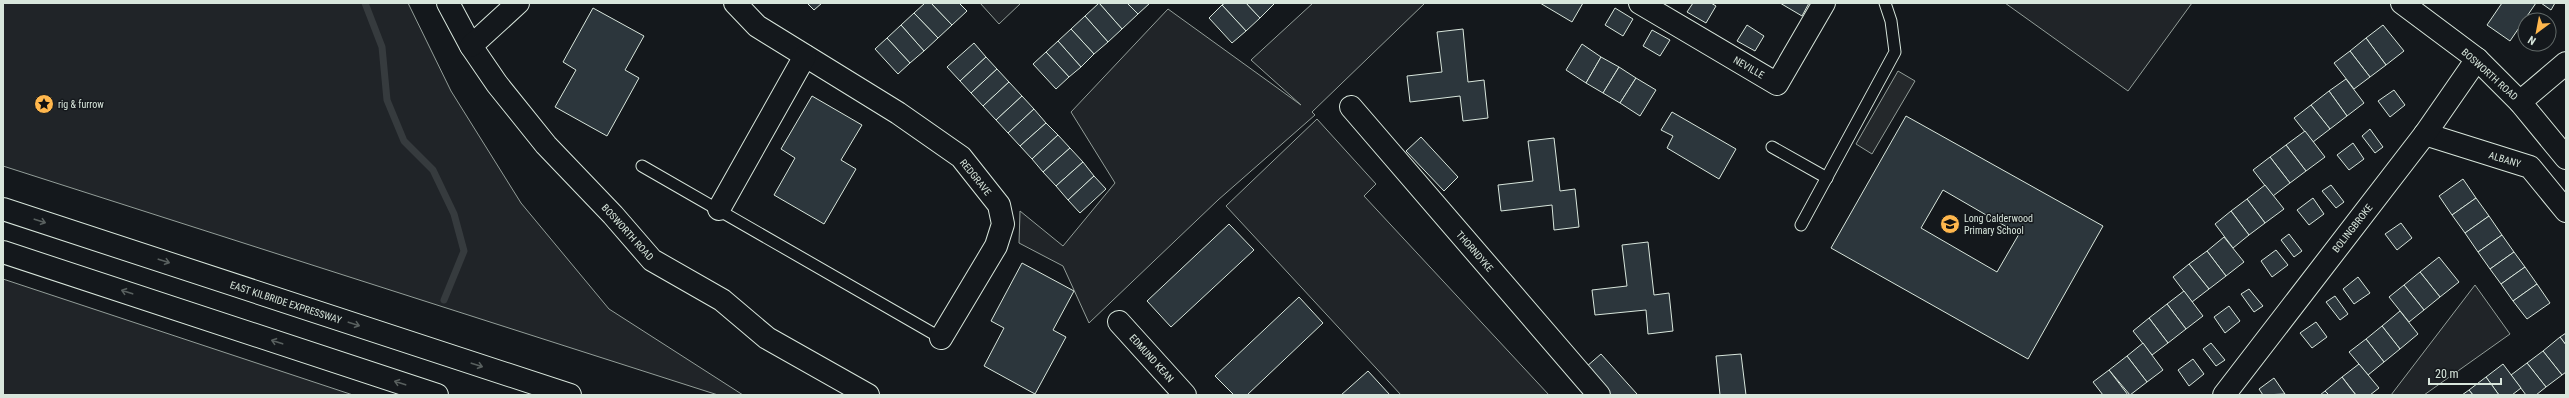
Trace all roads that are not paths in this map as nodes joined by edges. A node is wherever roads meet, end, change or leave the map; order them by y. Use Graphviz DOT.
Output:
graph roads {
  1 [pos="448,3"];
  2 [pos="518,3"];
  3 [pos="735,3"];
  4 [pos="1640,3"];
  5 [pos="1824,3"];
  6 [pos="1886,3"];
  7 [pos="2402,3"];
  8 [pos="471,46"];
  9 [pos="805,56"];
  10 [pos="2477,59"];
  11 [pos="2566,63"];
  12 [pos="2520,102"];
  13 [pos="1351,107"];
  14 [pos="2425,134"];
  15 [pos="1772,147"];
  16 [pos="2566,158"];
  17 [pos="642,166"];
  18 [pos="1827,178"];
  19 [pos="3,209"];
  20 [pos="719,209"];
  21 [pos="2566,212"];
  22 [pos="1801,225"];
  23 [pos="3,252"];
  24 [pos="1119,322"];
  25 [pos="941,338"];
  26 [pos="437,395"];
  27 [pos="570,395"];
  28 [pos="868,395"];
  29 [pos="1185,395"];
  30 [pos="1599,395"];
  31 [pos="2224,395"];
  1 -- 8 [label="main road, BOSWORTH ROAD"];
  2 -- 8 [label="main road"];
  3 -- 9 [label="main road, REDGRAVE"];
  4 -- 5 [label="main road, NEVILLE"];
  6 -- 18 [label="lane"];
  7 -- 10 [label="main road, BOSWORTH ROAD"];
  8 -- 28 [label="main road, BOSWORTH ROAD"];
  9 -- 20 [label="main road"];
  9 -- 25 [label="main road, REDGRAVE"];
  10 -- 12 [label="main road, BOSWORTH ROAD"];
  10 -- 14 [label="main road, BOLINGBROKE"];
  11 -- 12 [label="main road"];
  12 -- 16 [label="main road, BOSWORTH ROAD"];
  13 -- 30 [label="main road, THORNDYKE"];
  14 -- 21 [label="main road, ALBANY"];
  14 -- 31 [label="main road, BOLINGBROKE"];
  15 -- 18 [label="lane"];
  17 -- 20 [label="lane"];
  18 -- 22 [label="lane"];
  19 -- 27 [label="main road, EAST KILBRIDE EXPRESSWAY, one-way"];
  20 -- 25 [label="lane"];
  26 -- 23 [label="main road, one-way"];
  24 -- 29 [label="main road, EDMUND KEAN"];
}
